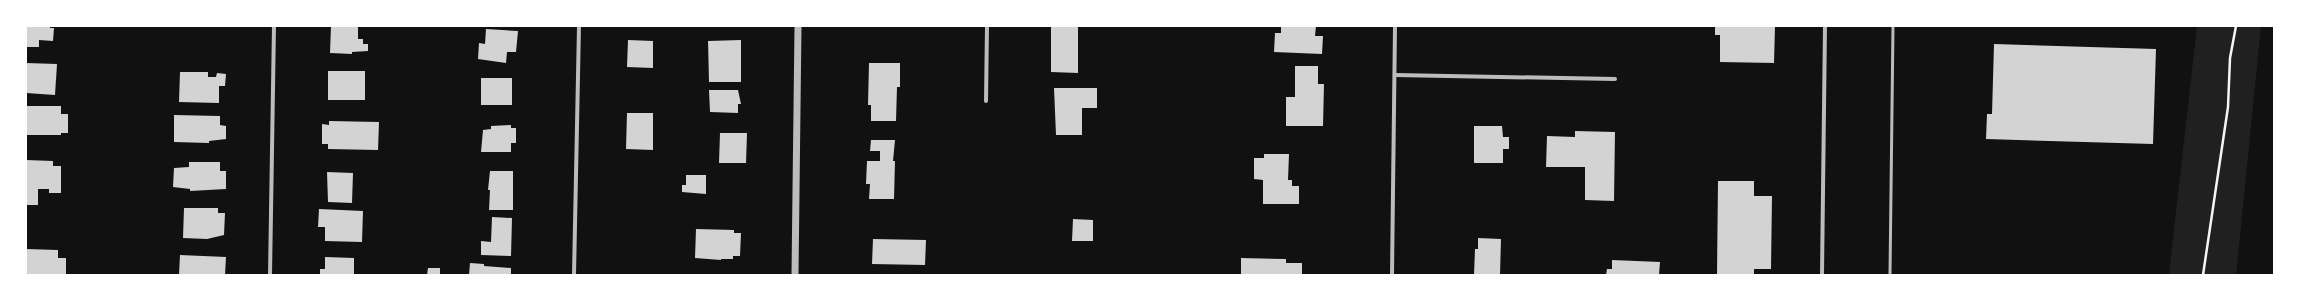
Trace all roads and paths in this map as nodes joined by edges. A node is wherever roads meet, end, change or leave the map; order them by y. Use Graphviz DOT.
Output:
graph roads {
  1 [pos="274,26"];
  2 [pos="579,26"];
  3 [pos="798,26"];
  4 [pos="987,26"];
  5 [pos="1395,26"];
  6 [pos="1825,26"];
  7 [pos="1892,26"];
  8 [pos="2236,26"];
  9 [pos="1394,75"];
  10 [pos="1615,79"];
  11 [pos="986,101"];
  12 [pos="270,275"];
  13 [pos="574,275"];
  14 [pos="795,275"];
  15 [pos="1392,275"];
  16 [pos="1822,275"];
  17 [pos="1890,275"];
  18 [pos="2203,275"];
  1 -- 12 [label="street"];
  2 -- 13 [label="street"];
  3 -- 14 [label="street"];
  4 -- 11 [label="street"];
  5 -- 9 [label="street"];
  6 -- 16 [label="street"];
  7 -- 17 [label="lane"];
  8 -- 18 [label="path"];
  9 -- 10 [label="street"];
  9 -- 15 [label="street"];
}
